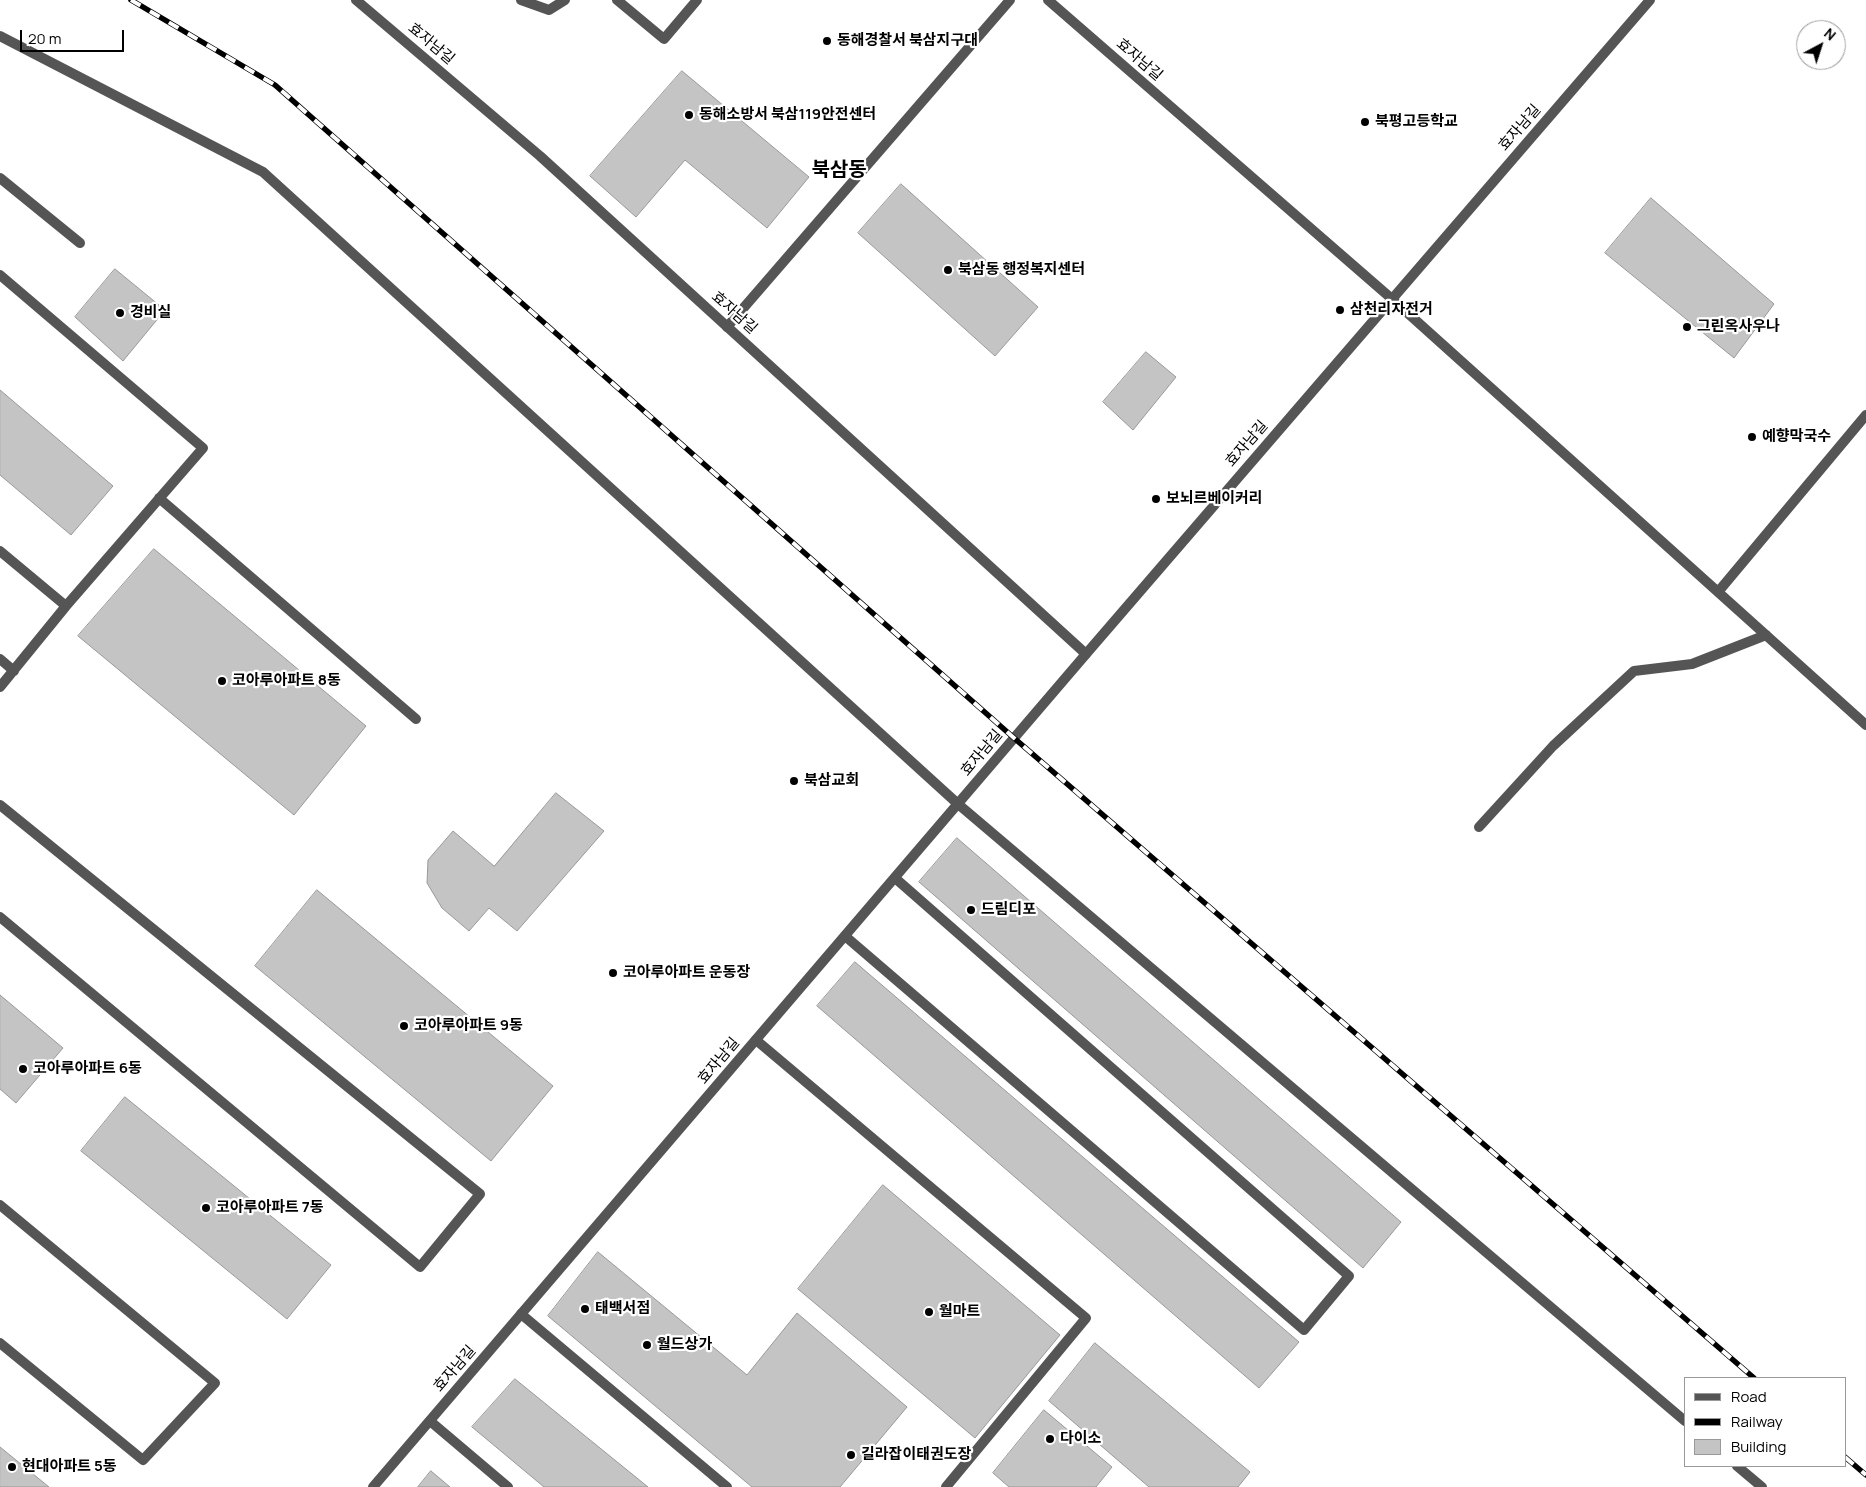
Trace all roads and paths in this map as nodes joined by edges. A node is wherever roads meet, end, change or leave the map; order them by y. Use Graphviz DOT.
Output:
graph roads {
  1 [pos="356,0"];
  2 [pos="521,0"];
  3 [pos="565,0"];
  4 [pos="617,0"];
  5 [pos="697,0"];
  6 [pos="1010,0"];
  7 [pos="1048,0"];
  8 [pos="1650,0"];
  9 [pos="0,36"];
  10 [pos="0,178"];
  11 [pos="80,244"];
  12 [pos="0,276"];
  13 [pos="1392,299"];
  14 [pos="727,327"];
  15 [pos="1866,414"];
  16 [pos="159,498"];
  17 [pos="0,551"];
  18 [pos="1718,592"];
  19 [pos="66,606"];
  20 [pos="1766,634"];
  21 [pos="1086,654"];
  22 [pos="0,659"];
  23 [pos="14,671"];
  24 [pos="0,687"];
  25 [pos="416,719"];
  26 [pos="1866,725"];
  27 [pos="958,804"];
  28 [pos="0,805"];
  29 [pos="1479,827"];
  30 [pos="895,878"];
  31 [pos="0,917"];
  32 [pos="845,936"];
  33 [pos="756,1040"];
  34 [pos="0,1205"];
  35 [pos="521,1314"];
  36 [pos="0,1343"];
  37 [pos="1684,1420"];
  38 [pos="430,1421"];
  39 [pos="1738,1467"];
  40 [pos="373,1487"];
  41 [pos="508,1487"];
  42 [pos="727,1487"];
  43 [pos="946,1487"];
  44 [pos="1762,1487"];
  1 -- 14 [label="street, 효자남길"];
  2 -- 3 [label="street"];
  4 -- 5 [label="street"];
  6 -- 14 [label="street"];
  7 -- 13 [label="street, 효자남길"];
  8 -- 13 [label="street, 효자남길"];
  9 -- 27 [label="street"];
  10 -- 11 [label="street"];
  12 -- 16 [label="street"];
  13 -- 18 [label="street"];
  13 -- 21 [label="street, 효자남길"];
  14 -- 21 [label="street, 효자남길"];
  15 -- 18 [label="street"];
  16 -- 19 [label="street"];
  16 -- 25 [label="street"];
  17 -- 19 [label="street"];
  18 -- 20 [label="street"];
  19 -- 23 [label="street"];
  20 -- 26 [label="street"];
  20 -- 29 [label="street"];
  21 -- 27 [label="street, 효자남길"];
  22 -- 23 [label="street"];
  23 -- 24 [label="street"];
  27 -- 30 [label="street, 효자남길"];
  27 -- 37 [label="street"];
  28 -- 31 [label="street"];
  30 -- 32 [label="street, 효자남길"];
  30 -- 32 [label="street"];
  32 -- 33 [label="street, 효자남길"];
  33 -- 35 [label="street, 효자남길"];
  33 -- 43 [label="street"];
  34 -- 36 [label="street"];
  35 -- 38 [label="street, 효자남길"];
  35 -- 42 [label="street"];
  38 -- 40 [label="street, 효자남길"];
  38 -- 41 [label="street"];
  39 -- 44 [label="street"];
}
